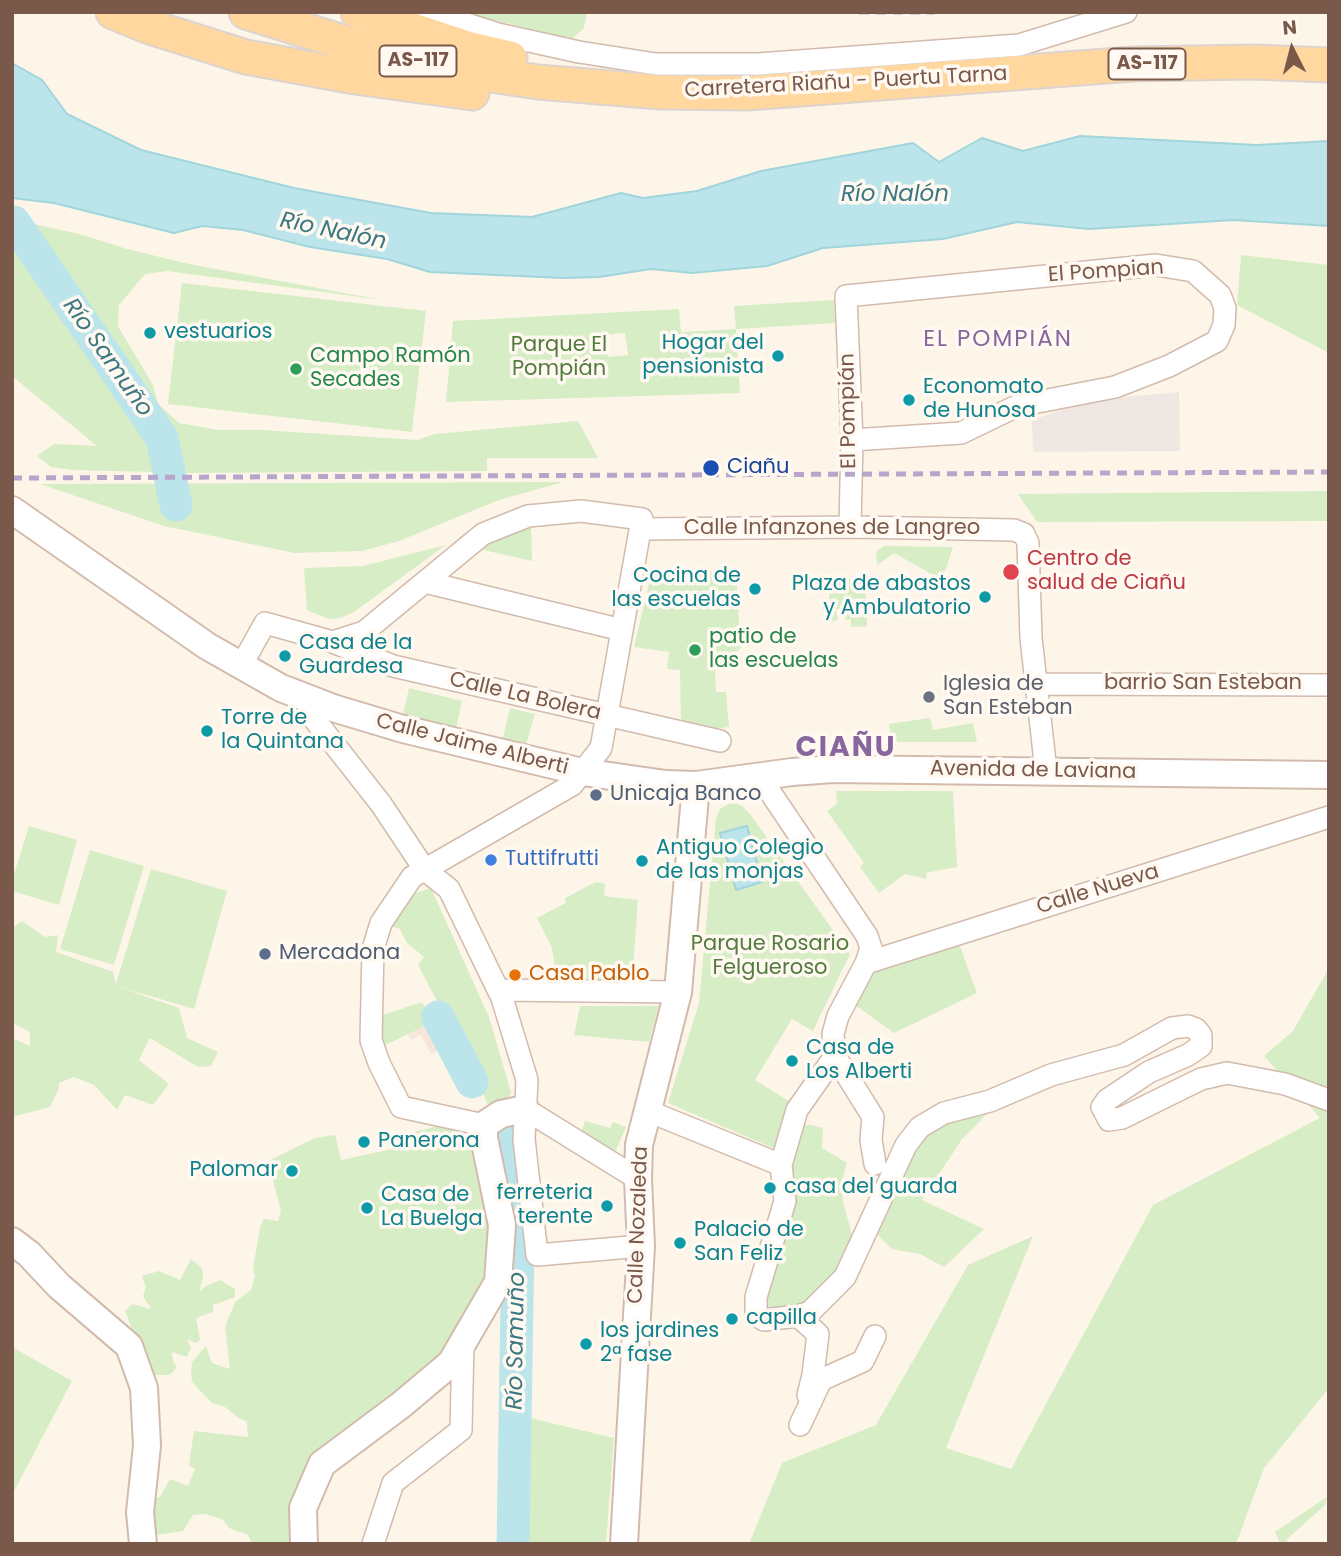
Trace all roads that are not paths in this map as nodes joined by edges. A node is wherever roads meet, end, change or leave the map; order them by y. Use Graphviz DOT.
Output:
graph roads {
  1 [pos="113,12"];
  2 [pos="246,12"];
  3 [pos="358,12"];
  4 [pos="429,12"];
  5 [pos="1126,12"];
  6 [pos="1082,20"];
  7 [pos="1329,65"];
  8 [pos="595,87"];
  9 [pos="661,92"];
  10 [pos="846,296"];
  11 [pos="852,440"];
  12 [pos="12,510"];
  13 [pos="641,524"];
  14 [pos="849,526"];
  15 [pos="425,582"];
  16 [pos="622,630"];
  17 [pos="332,642"];
  18 [pos="241,666"];
  19 [pos="1036,684"];
  20 [pos="1329,685"];
  21 [pos="308,698"];
  22 [pos="606,716"];
  23 [pos="720,741"];
  24 [pos="1046,771"];
  25 [pos="582,772"];
  26 [pos="1329,775"];
  27 [pos="760,777"];
  28 [pos="696,785"];
  29 [pos="1329,817"];
  30 [pos="425,870"];
  31 [pos="866,963"];
  32 [pos="498,990"];
  33 [pos="678,992"];
  34 [pos="835,1056"];
  35 [pos="1329,1100"];
  36 [pos="525,1110"];
  37 [pos="648,1111"];
  38 [pos="484,1125"];
  39 [pos="875,1164"];
  40 [pos="781,1165"];
  41 [pos="638,1179"];
  42 [pos="12,1241"];
  43 [pos="641,1246"];
  44 [pos="798,1316"];
  45 [pos="875,1336"];
  46 [pos="463,1342"];
  47 [pos="143,1544"];
  48 [pos="304,1544"];
  49 [pos="373,1544"];
  50 [pos="624,1544"];
  1 -- 9 [label="main road"];
  2 -- 8 [label="main road, Carretera Riañu - Puertu Tarna / AS-117"];
  3 -- 8 [label="main road"];
  4 -- 6 [label="street"];
  5 -- 6 [label="street"];
  7 -- 9 [label="main road, Carretera Riañu - Puertu Tarna / AS-117"];
  8 -- 9 [label="main road, Carretera Riañu - Puertu Tarna / AS-117"];
  10 -- 11 [label="street, El Pompián"];
  10 -- 11 [label="street, El Pompian"];
  11 -- 14 [label="street, El Pompián"];
  12 -- 18 [label="street, Calle Jaime Alberti"];
  13 -- 14 [label="street, Calle Infanzones de Langreo"];
  13 -- 15 [label="street, Calle Infanzones de Langreo"];
  13 -- 16 [label="street"];
  14 -- 19 [label="street, Calle Infanzones de Langreo"];
  15 -- 16 [label="street"];
  15 -- 17 [label="street, Calle Infanzones de Langreo"];
  16 -- 22 [label="street"];
  17 -- 18 [label="street, Calle La Bolera"];
  17 -- 22 [label="street, Calle La Bolera"];
  18 -- 21 [label="street, Calle Jaime Alberti"];
  19 -- 20 [label="street, barrio San Esteban"];
  19 -- 24 [label="street"];
  21 -- 25 [label="street, Calle Jaime Alberti"];
  21 -- 30 [label="street"];
  22 -- 23 [label="street, Calle La Bolera"];
  22 -- 25 [label="street"];
  24 -- 26 [label="street, Avenida de Laviana"];
  24 -- 27 [label="street, Avenida de Laviana"];
  25 -- 28 [label="street, Calle Jaime Alberti"];
  25 -- 30 [label="street"];
  27 -- 28 [label="street, Avenida de Laviana"];
  27 -- 31 [label="street"];
  28 -- 33 [label="street, Calle Nozaleda"];
  29 -- 31 [label="street, Calle Nueva"];
  30 -- 32 [label="street"];
  30 -- 38 [label="street"];
  31 -- 34 [label="street"];
  32 -- 33 [label="street"];
  32 -- 36 [label="street"];
  33 -- 37 [label="street, Calle Nozaleda"];
  34 -- 39 [label="street"];
  34 -- 40 [label="street"];
  35 -- 44 [label="street"];
  36 -- 38 [label="street"];
  36 -- 41 [label="street"];
  36 -- 43 [label="street"];
  37 -- 40 [label="street"];
  37 -- 41 [label="street, Calle Nozaleda"];
  38 -- 46 [label="street"];
  40 -- 44 [label="street"];
  41 -- 43 [label="street, Calle Nozaleda"];
  42 -- 47 [label="street"];
  43 -- 50 [label="street, Calle Nozaleda"];
  44 -- 45 [label="street"];
  46 -- 48 [label="street"];
  46 -- 49 [label="street"];
}
